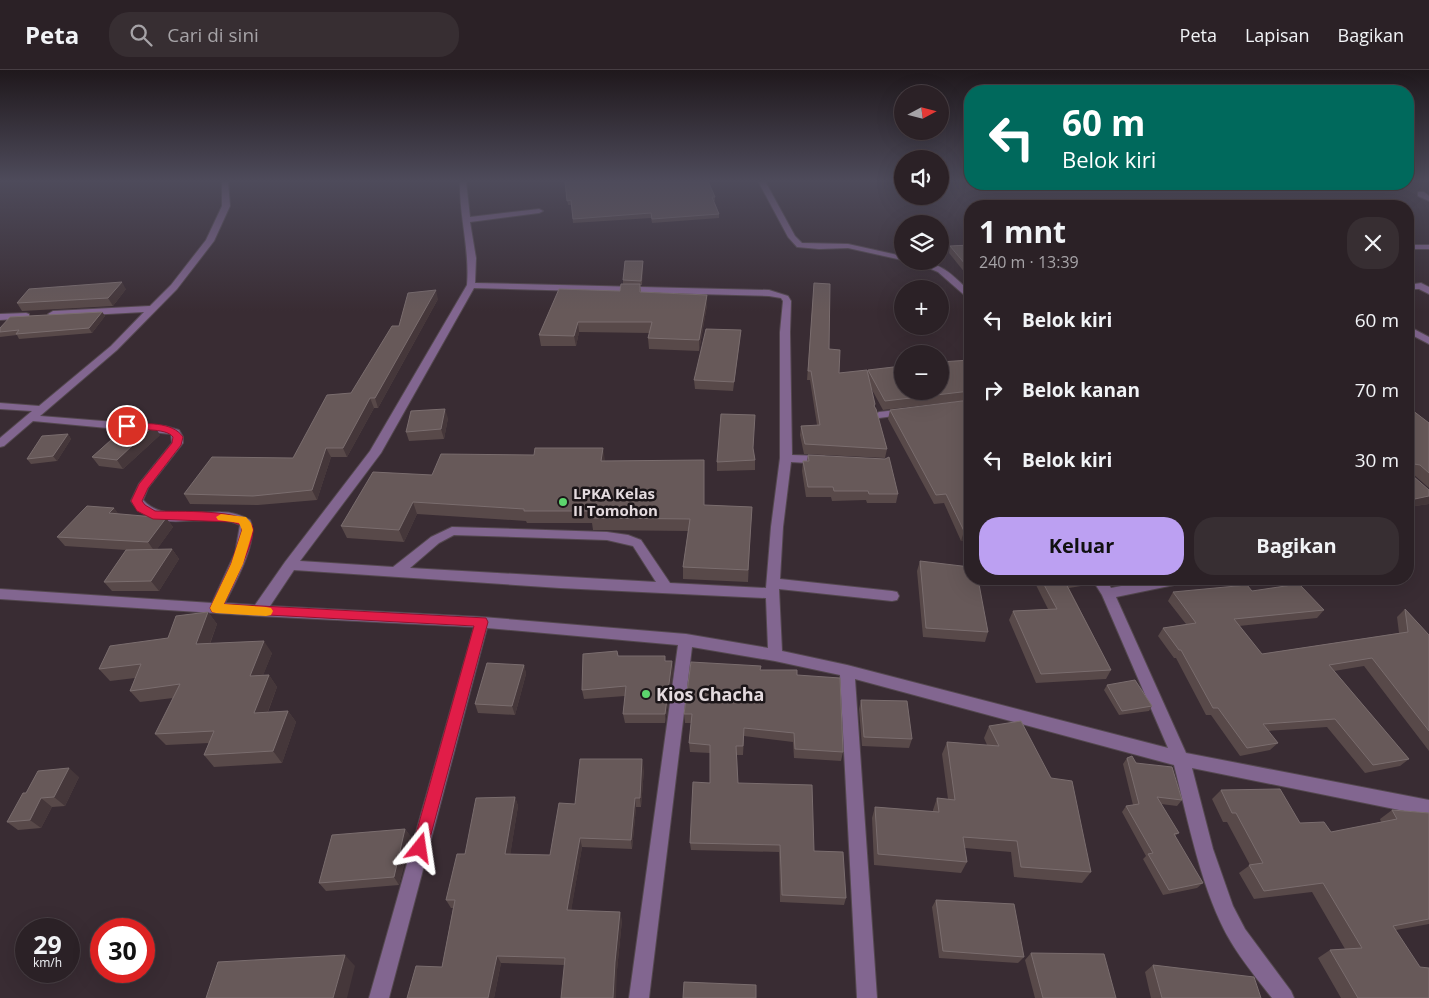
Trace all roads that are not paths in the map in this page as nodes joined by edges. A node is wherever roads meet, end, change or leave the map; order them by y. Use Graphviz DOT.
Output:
graph roads {
  1 [pos="218,224"];
  2 [pos="468,224"];
  3 [pos="785,224"];
  4 [pos="1414,247"];
  5 [pos="1429,247"];
  6 [pos="894,256"];
  7 [pos="944,270"];
  8 [pos="471,285"];
  9 [pos="1414,287"];
  10 [pos="964,290"];
  11 [pos="1429,291"];
  12 [pos="153,309"];
  13 [pos="0,317"];
  14 [pos="1414,332"];
  15 [pos="1429,341"];
  16 [pos="0,406"];
  17 [pos="43,409"];
  18 [pos="916,410"];
  19 [pos="880,415"];
  20 [pos="31,418"];
  21 [pos="0,444"];
  22 [pos="786,458"];
  23 [pos="834,460"];
  24 [pos="290,566"];
  25 [pos="395,572"];
  26 [pos="1103,585"];
  27 [pos="1151,585"];
  28 [pos="772,588"];
  29 [pos="667,589"];
  30 [pos="0,594"];
  31 [pos="1108,594"];
  32 [pos="892,596"];
  33 [pos="216,608"];
  34 [pos="259,611"];
  35 [pos="482,622"];
  36 [pos="686,640"];
  37 [pos="775,655"];
  38 [pos="847,671"];
  39 [pos="1181,759"];
  40 [pos="1429,808"];
  41 [pos="379,998"];
  42 [pos="640,998"];
  43 [pos="867,998"];
  44 [pos="1284,998"];
  1 -- 12 [label="street"];
  2 -- 8 [label="street"];
  3 -- 6 [label="street"];
  4 -- 5 [label="street"];
  7 -- 10 [label="street"];
  8 -- 22 [label="street"];
  8 -- 24 [label="street"];
  9 -- 11 [label="street"];
  12 -- 13 [label="street"];
  12 -- 17 [label="street"];
  14 -- 15 [label="street"];
  16 -- 17 [label="street"];
  17 -- 20 [label="street"];
  18 -- 19 [label="street"];
  20 -- 21 [label="street"];
  20 -- 33 [label="street"];
  22 -- 23 [label="street"];
  22 -- 28 [label="street"];
  24 -- 25 [label="street"];
  24 -- 34 [label="street"];
  25 -- 29 [label="street"];
  25 -- 29 [label="street"];
  26 -- 31 [label="street"];
  27 -- 31 [label="street"];
  28 -- 29 [label="street"];
  28 -- 32 [label="street"];
  28 -- 37 [label="street"];
  30 -- 33 [label="street"];
  31 -- 39 [label="street"];
  33 -- 34 [label="street"];
  34 -- 35 [label="street"];
  35 -- 36 [label="street"];
  35 -- 41 [label="street"];
  36 -- 37 [label="street"];
  36 -- 42 [label="street"];
  37 -- 38 [label="street"];
  38 -- 39 [label="street"];
  38 -- 43 [label="street"];
  39 -- 40 [label="street"];
  39 -- 44 [label="street"];
}
